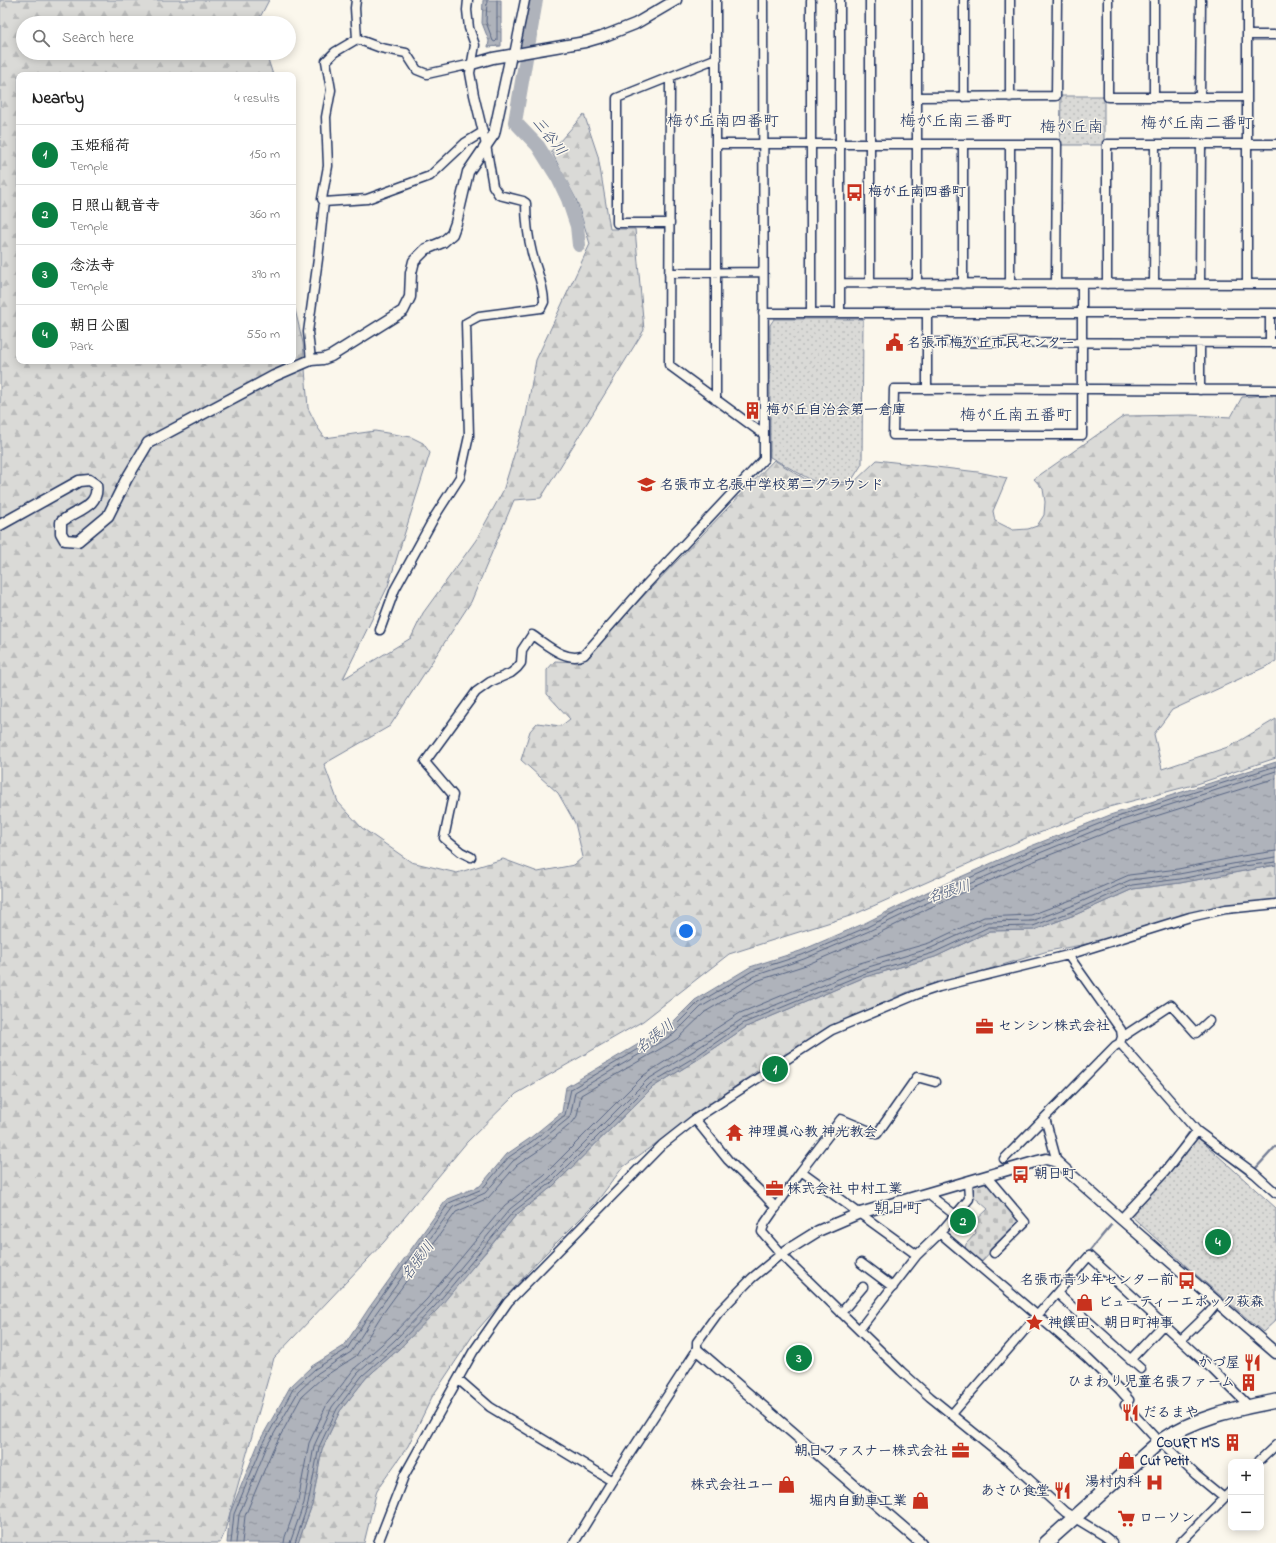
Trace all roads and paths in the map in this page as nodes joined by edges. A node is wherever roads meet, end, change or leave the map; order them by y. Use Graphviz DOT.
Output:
graph roads {
  1 [pos="356,0"];
  2 [pos="468,0"];
  3 [pos="525,0"];
  4 [pos="676,0"];
  5 [pos="716,0"];
  6 [pos="763,0"];
  7 [pos="811,0"];
  8 [pos="840,0"];
  9 [pos="870,0"];
  10 [pos="917,0"];
  11 [pos="964,0"];
  12 [pos="1010,0"];
  13 [pos="1057,0"];
  14 [pos="1108,0"];
  15 [pos="1154,0"];
  16 [pos="1200,0"];
  17 [pos="1248,0"];
  18 [pos="1247,35"];
  19 [pos="1276,35"];
  20 [pos="357,39"];
  21 [pos="514,54"];
  22 [pos="717,58"];
  23 [pos="472,64"];
  24 [pos="670,76"];
  25 [pos="1154,96"];
  26 [pos="917,97"];
  27 [pos="964,97"];
  28 [pos="1010,97"];
  29 [pos="1200,97"];
  30 [pos="1247,97"];
  31 [pos="483,132"];
  32 [pos="717,144"];
  33 [pos="764,144"];
  34 [pos="811,144"];
  35 [pos="840,144"];
  36 [pos="870,144"];
  37 [pos="917,144"];
  38 [pos="963,144"];
  39 [pos="1010,144"];
  40 [pos="1155,144"];
  41 [pos="1201,144"];
  42 [pos="1247,144"];
  43 [pos="1276,144"];
  44 [pos="486,145"];
  45 [pos="324,202"];
  46 [pos="670,223"];
  47 [pos="670,272"];
  48 [pos="717,272"];
  49 [pos="763,272"];
  50 [pos="840,283"];
  51 [pos="870,284"];
  52 [pos="917,284"];
  53 [pos="964,284"];
  54 [pos="1010,284"];
  55 [pos="1056,284"];
  56 [pos="1082,284"];
  57 [pos="1107,284"];
  58 [pos="1154,284"];
  59 [pos="1200,284"];
  60 [pos="1247,284"];
  61 [pos="1276,284"];
  62 [pos="763,313"];
  63 [pos="811,313"];
  64 [pos="840,313"];
  65 [pos="927,313"];
  66 [pos="1273,313"];
  67 [pos="1082,314"];
  68 [pos="927,342"];
  69 [pos="1082,343"];
  70 [pos="1200,343"];
  71 [pos="1273,343"];
  72 [pos="311,360"];
  73 [pos="927,389"];
  74 [pos="1082,389"];
  75 [pos="1200,390"];
  76 [pos="1276,390"];
  77 [pos="716,400"];
  78 [pos="763,434"];
  79 [pos="0,525"];
  80 [pos="380,630"];
  81 [pos="471,857"];
  82 [pos="1276,904"];
  83 [pos="1068,955"];
  84 [pos="1165,997"];
  85 [pos="1171,1005"];
  86 [pos="1209,1021"];
  87 [pos="1121,1040"];
  88 [pos="936,1082"];
  89 [pos="1045,1118"];
  90 [pos="695,1119"];
  91 [pos="1195,1133"];
  92 [pos="1004,1159"];
  93 [pos="1057,1162"];
  94 [pos="802,1171"];
  95 [pos="987,1177"];
  96 [pos="968,1182"];
  97 [pos="1276,1193"];
  98 [pos="928,1194"];
  99 [pos="776,1208"];
  100 [pos="860,1213"];
  101 [pos="955,1215"];
  102 [pos="1121,1219"];
  103 [pos="940,1233"];
  104 [pos="994,1253"];
  105 [pos="781,1254"];
  106 [pos="917,1255"];
  107 [pos="861,1264"];
  108 [pos="863,1287"];
  109 [pos="892,1287"];
  110 [pos="1057,1293"];
  111 [pos="1218,1302"];
  112 [pos="841,1313"];
  113 [pos="1036,1315"];
  114 [pos="1163,1325"];
  115 [pos="859,1330"];
  116 [pos="1180,1340"];
  117 [pos="697,1350"];
  118 [pos="1276,1353"];
  119 [pos="1130,1360"];
  120 [pos="1141,1369"];
  121 [pos="458,1379"];
  122 [pos="1276,1401"];
  123 [pos="1249,1406"];
  124 [pos="952,1414"];
  125 [pos="1160,1442"];
  126 [pos="1276,1445"];
  127 [pos="1261,1459"];
  128 [pos="612,1481"];
  129 [pos="1228,1494"];
  130 [pos="1224,1498"];
  131 [pos="1075,1517"];
  132 [pos="378,1543"];
  133 [pos="574,1543"];
  134 [pos="921,1543"];
  135 [pos="1046,1543"];
  136 [pos="1113,1543"];
  137 [pos="1180,1543"];
  1 -- 20 [label="street"];
  2 -- 23 [label="street"];
  3 -- 21 [label="street"];
  4 -- 21 [label="street"];
  5 -- 22 [label="street"];
  6 -- 33 [label="street"];
  7 -- 34 [label="street"];
  8 -- 35 [label="street"];
  9 -- 36 [label="street"];
  10 -- 26 [label="street"];
  11 -- 27 [label="street"];
  12 -- 28 [label="street"];
  13 -- 28 [label="street"];
  14 -- 25 [label="street"];
  15 -- 25 [label="street"];
  16 -- 29 [label="street"];
  17 -- 18 [label="street"];
  18 -- 19 [label="street"];
  18 -- 30 [label="street"];
  20 -- 23 [label="street"];
  20 -- 45 [label="street"];
  21 -- 23 [label="street"];
  21 -- 44 [label="street"];
  22 -- 24 [label="street"];
  22 -- 32 [label="street"];
  23 -- 31 [label="street"];
  24 -- 46 [label="street"];
  24 -- 46 [label="street"];
  25 -- 29 [label="street"];
  26 -- 27 [label="street"];
  26 -- 37 [label="street"];
  27 -- 28 [label="street"];
  29 -- 30 [label="street"];
  30 -- 42 [label="street"];
  31 -- 44 [label="street"];
  31 -- 45 [label="street"];
  32 -- 33 [label="street"];
  32 -- 48 [label="street"];
  33 -- 34 [label="street"];
  33 -- 49 [label="street"];
  34 -- 35 [label="street"];
  34 -- 63 [label="street"];
  35 -- 36 [label="street"];
  35 -- 50 [label="street"];
  36 -- 37 [label="street"];
  36 -- 51 [label="street"];
  37 -- 38 [label="street"];
  37 -- 52 [label="street"];
  38 -- 39 [label="street"];
  38 -- 53 [label="street"];
  39 -- 54 [label="street"];
  39 -- 55 [label="street"];
  40 -- 41 [label="street"];
  40 -- 57 [label="street"];
  40 -- 58 [label="street"];
  41 -- 42 [label="street"];
  41 -- 59 [label="street"];
  42 -- 43 [label="street"];
  42 -- 60 [label="street"];
  44 -- 72 [label="street"];
  44 -- 80 [label="street"];
  45 -- 72 [label="street"];
  46 -- 47 [label="street"];
  47 -- 48 [label="street"];
  47 -- 77 [label="street"];
  48 -- 49 [label="street"];
  48 -- 77 [label="street"];
  49 -- 62 [label="street"];
  50 -- 51 [label="street"];
  50 -- 64 [label="street"];
  51 -- 52 [label="street"];
  52 -- 53 [label="street"];
  53 -- 54 [label="street"];
  54 -- 55 [label="street"];
  55 -- 56 [label="street"];
  56 -- 57 [label="street"];
  56 -- 67 [label="street"];
  57 -- 58 [label="street"];
  58 -- 59 [label="street"];
  59 -- 60 [label="street"];
  60 -- 61 [label="street"];
  62 -- 63 [label="street"];
  62 -- 78 [label="street"];
  63 -- 64 [label="street"];
  64 -- 65 [label="street"];
  65 -- 67 [label="street"];
  65 -- 68 [label="street"];
  66 -- 67 [label="street"];
  66 -- 71 [label="street"];
  67 -- 69 [label="street"];
  68 -- 69 [label="street"];
  68 -- 73 [label="street"];
  69 -- 70 [label="street"];
  69 -- 74 [label="street"];
  70 -- 71 [label="street"];
  70 -- 75 [label="street"];
  72 -- 79 [label="street"];
  73 -- 74 [label="street"];
  73 -- 74 [label="street"];
  74 -- 75 [label="street"];
  75 -- 76 [label="street"];
  77 -- 78 [label="street"];
  78 -- 81 [label="street"];
  82 -- 83 [label="street"];
  83 -- 87 [label="street"];
  83 -- 90 [label="street"];
  84 -- 85 [label="street"];
  85 -- 86 [label="street"];
  85 -- 87 [label="street"];
  87 -- 89 [label="street"];
  87 -- 91 [label="street"];
  88 -- 94 [label="street"];
  89 -- 92 [label="street"];
  89 -- 93 [label="street"];
  90 -- 99 [label="street"];
  90 -- 121 [label="street"];
  91 -- 97 [label="street"];
  91 -- 102 [label="street"];
  93 -- 95 [label="street"];
  93 -- 102 [label="street"];
  94 -- 99 [label="street"];
  94 -- 100 [label="street"];
  95 -- 96 [label="street"];
  95 -- 104 [label="street"];
  96 -- 98 [label="street"];
  96 -- 101 [label="street"];
  98 -- 100 [label="street"];
  98 -- 101 [label="street"];
  99 -- 105 [label="street"];
  100 -- 105 [label="street"];
  100 -- 106 [label="street"];
  101 -- 103 [label="street"];
  102 -- 111 [label="street"];
  103 -- 106 [label="street"];
  103 -- 113 [label="street"];
  105 -- 112 [label="street"];
  105 -- 117 [label="street"];
  106 -- 109 [label="street"];
  107 -- 109 [label="street"];
  108 -- 112 [label="street"];
  109 -- 115 [label="street"];
  110 -- 113 [label="street"];
  110 -- 114 [label="street"];
  110 -- 119 [label="street"];
  111 -- 116 [label="street"];
  111 -- 118 [label="street"];
  112 -- 115 [label="street"];
  113 -- 124 [label="street"];
  113 -- 125 [label="street"];
  114 -- 116 [label="street"];
  114 -- 119 [label="street"];
  115 -- 124 [label="street"];
  116 -- 123 [label="street"];
  117 -- 128 [label="street"];
  117 -- 134 [label="street"];
  119 -- 120 [label="street"];
  121 -- 128 [label="street"];
  121 -- 132 [label="street"];
  122 -- 123 [label="main road"];
  123 -- 125 [label="main road"];
  124 -- 131 [label="street"];
  125 -- 130 [label="street"];
  125 -- 131 [label="main road"];
  126 -- 127 [label="street"];
  128 -- 133 [label="street"];
  129 -- 130 [label="street"];
  130 -- 137 [label="street"];
  131 -- 135 [label="main road"];
  131 -- 136 [label="street"];
}
